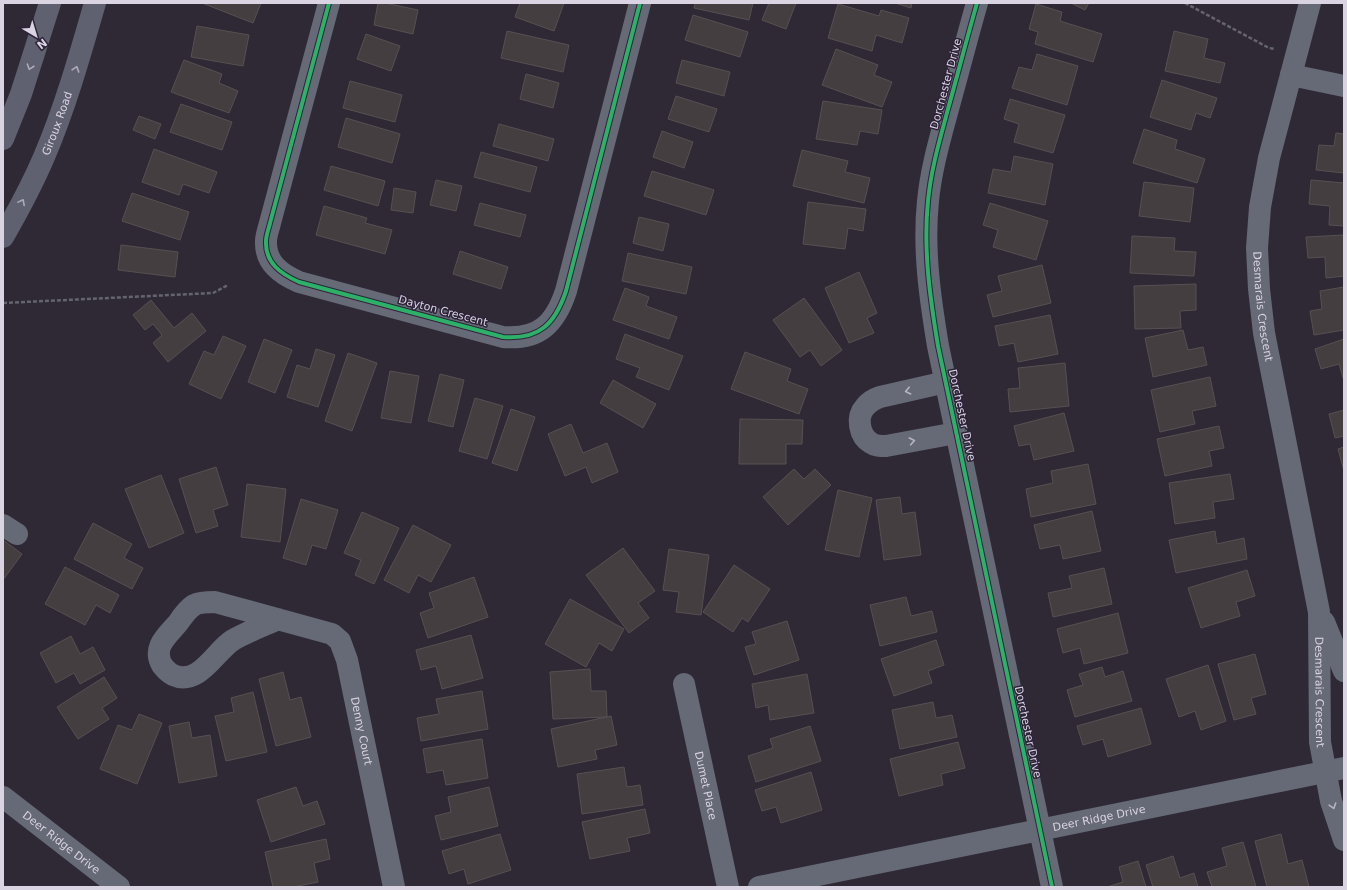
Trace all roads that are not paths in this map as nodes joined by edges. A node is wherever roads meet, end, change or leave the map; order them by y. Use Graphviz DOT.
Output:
graph roads {
  1 [pos="50,3"];
  2 [pos="95,3"];
  3 [pos="329,3"];
  4 [pos="640,3"];
  5 [pos="977,3"];
  6 [pos="1310,3"];
  7 [pos="1291,75"];
  8 [pos="1344,86"];
  9 [pos="3,139"];
  10 [pos="3,236"];
  11 [pos="946,382"];
  12 [pos="956,433"];
  13 [pos="1319,612"];
  14 [pos="278,619"];
  15 [pos="1344,671"];
  16 [pos="684,684"];
  17 [pos="1335,770"];
  18 [pos="3,797"];
  19 [pos="1039,830"];
  20 [pos="1344,840"];
  21 [pos="119,887"];
  22 [pos="394,887"];
  23 [pos="728,887"];
  24 [pos="759,887"];
  25 [pos="1052,887"];
  1 -- 9 [label="main road, one-way"];
  10 -- 2 [label="main road, Giroux Road, one-way"];
  3 -- 4 [label="street, Dayton Crescent"];
  5 -- 11 [label="street, Dorchester Drive"];
  6 -- 7 [label="street, Desmarais Crescent"];
  7 -- 8 [label="street"];
  7 -- 13 [label="street, Desmarais Crescent"];
  11 -- 12 [label="street, Dorchester Drive"];
  11 -- 12 [label="street, Dorchester Drive, one-way"];
  12 -- 19 [label="street, Dorchester Drive"];
  13 -- 15 [label="street, Desmarais Crescent"];
  13 -- 17 [label="street, Desmarais Crescent"];
  14 -- 14 [label="street, Denny Court"];
  14 -- 22 [label="street, Denny Court"];
  16 -- 23 [label="street, Dumet Place"];
  17 -- 19 [label="street, Deer Ridge Drive"];
  17 -- 20 [label="street, Desmarais Crescent, one-way"];
  18 -- 21 [label="street, Deer Ridge Drive"];
  19 -- 24 [label="street, Deer Ridge Drive"];
  19 -- 25 [label="street, Dorchester Drive"];
}
